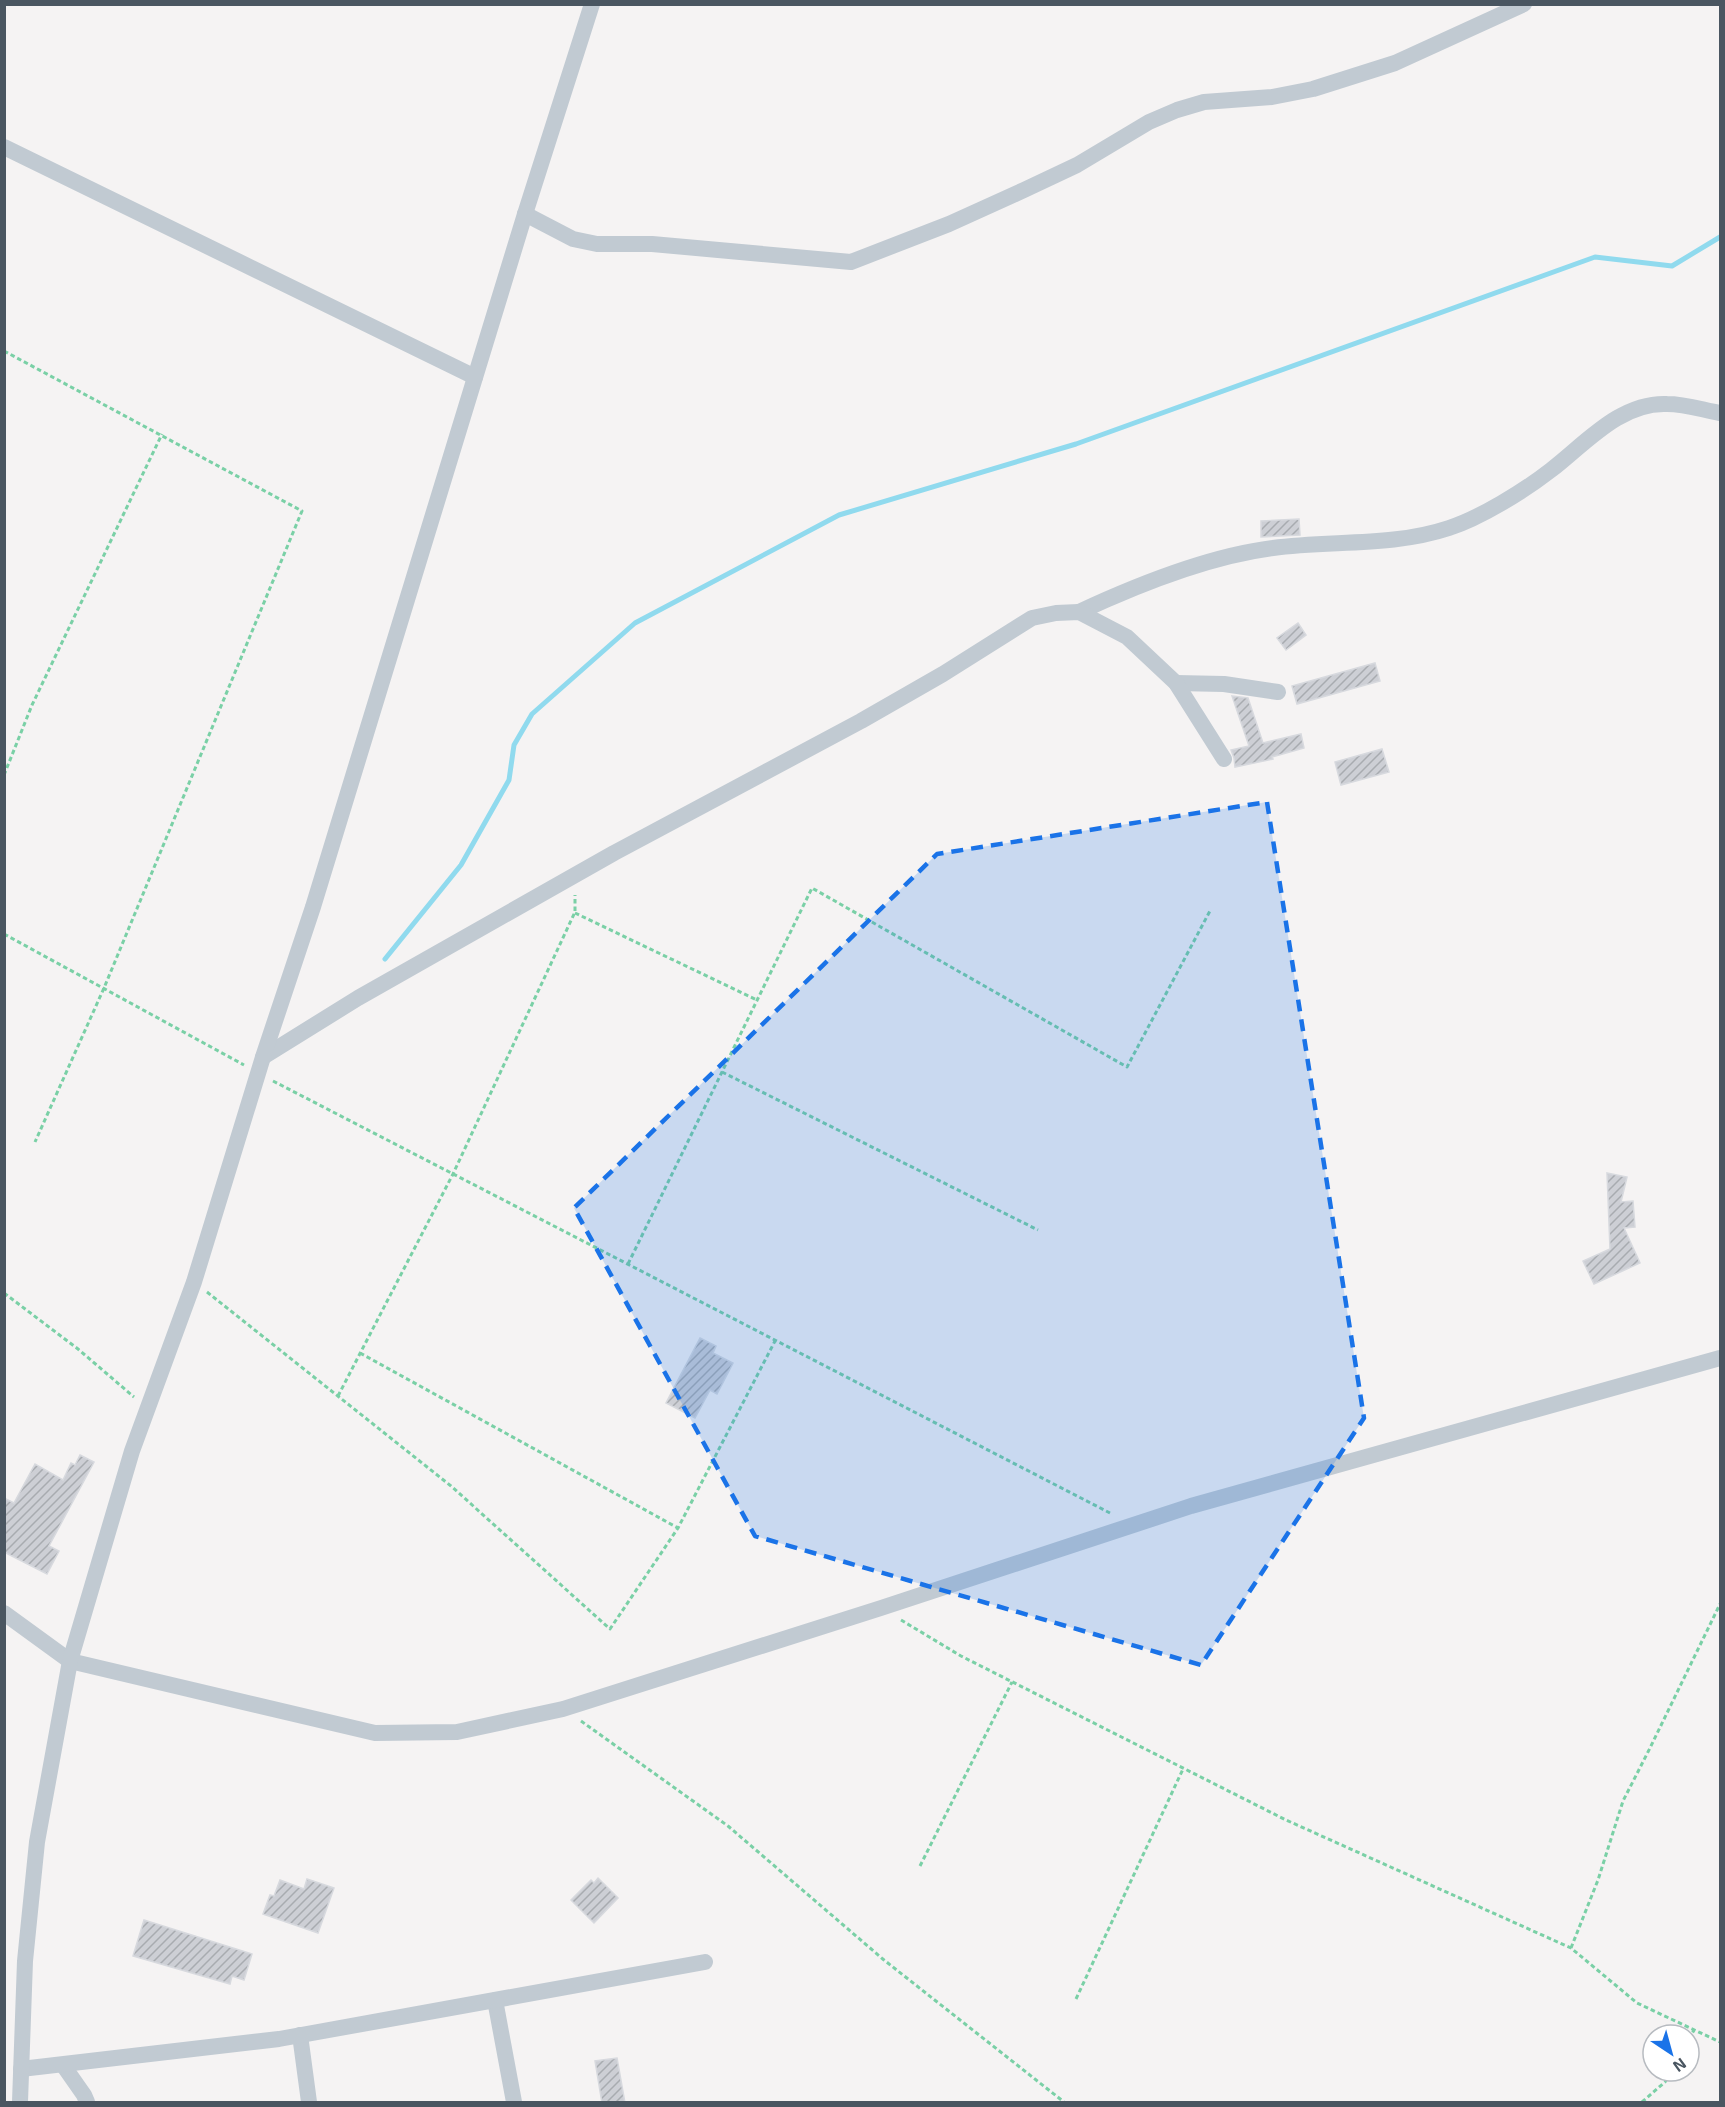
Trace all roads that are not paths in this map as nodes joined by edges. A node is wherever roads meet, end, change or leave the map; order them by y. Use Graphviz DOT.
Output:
graph roads {
  1 [pos="591,4"];
  2 [pos="1524,4"];
  3 [pos="4,147"];
  4 [pos="525,214"];
  5 [pos="475,377"];
  6 [pos="1720,413"];
  7 [pos="1079,612"];
  8 [pos="1176,683"];
  9 [pos="1278,692"];
  10 [pos="1224,759"];
  11 [pos="263,1057"];
  12 [pos="1720,1358"];
  13 [pos="4,1613"];
  14 [pos="4,1626"];
  15 [pos="70,1661"];
  16 [pos="705,1962"];
  17 [pos="495,2000"];
  18 [pos="300,2036"];
  19 [pos="63,2065"];
  20 [pos="21,2069"];
  21 [pos="20,2103"];
  22 [pos="87,2103"];
  23 [pos="309,2103"];
  24 [pos="514,2103"];
  1 -- 4 [label="street"];
  2 -- 4 [label="street"];
  3 -- 5 [label="street"];
  4 -- 5 [label="street"];
  5 -- 11 [label="street"];
  6 -- 7 [label="street"];
  7 -- 8 [label="street"];
  7 -- 11 [label="street"];
  8 -- 9 [label="street"];
  8 -- 10 [label="street"];
  11 -- 15 [label="street"];
  12 -- 15 [label="street"];
  13 -- 15 [label="street"];
  14 -- 15 [label="street"];
  15 -- 20 [label="street"];
  16 -- 17 [label="street"];
  17 -- 18 [label="street"];
  17 -- 24 [label="street"];
  18 -- 19 [label="street"];
  18 -- 23 [label="street"];
  19 -- 20 [label="street"];
  19 -- 22 [label="street"];
  20 -- 21 [label="street"];
}
